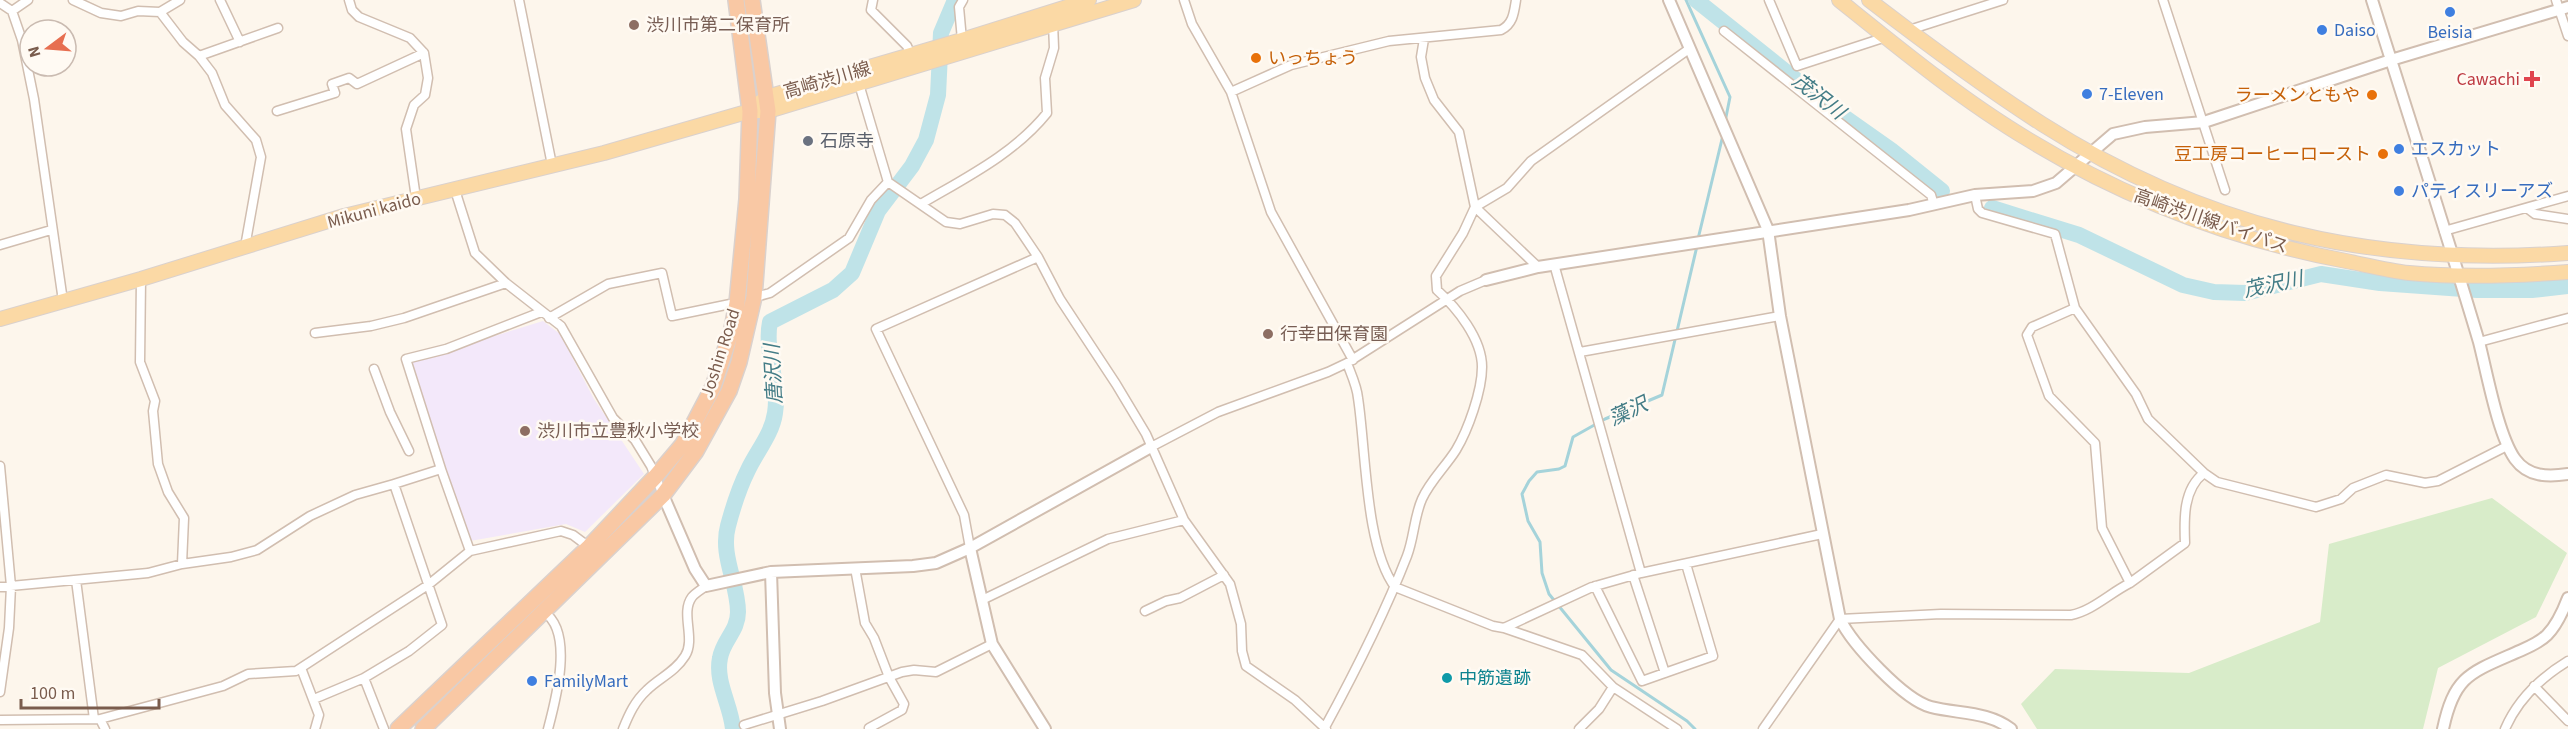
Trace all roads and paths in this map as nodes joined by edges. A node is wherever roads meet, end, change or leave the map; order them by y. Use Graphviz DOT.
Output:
graph roads {
  1 [pos="28,0"];
  2 [pos="73,0"];
  3 [pos="180,0"];
  4 [pos="220,0"];
  5 [pos="349,0"];
  6 [pos="519,0"];
  7 [pos="736,0"];
  8 [pos="752,0"];
  9 [pos="873,0"];
  10 [pos="963,0"];
  11 [pos="1089,0"];
  12 [pos="1134,0"];
  13 [pos="1184,0"];
  14 [pos="1516,0"];
  15 [pos="1669,0"];
  16 [pos="1769,0"];
  17 [pos="1839,0"];
  18 [pos="1869,0"];
  19 [pos="2003,0"];
  20 [pos="2163,0"];
  21 [pos="2372,0"];
  22 [pos="0,3"];
  23 [pos="2561,6"];
  24 [pos="1053,10"];
  25 [pos="12,11"];
  26 [pos="160,12"];
  27 [pos="1053,26"];
  28 [pos="278,28"];
  29 [pos="1909,30"];
  30 [pos="1724,31"];
  31 [pos="2568,36"];
  32 [pos="1886,37"];
  33 [pos="1424,39"];
  34 [pos="240,42"];
  35 [pos="956,47"];
  36 [pos="1689,49"];
  37 [pos="424,53"];
  38 [pos="910,55"];
  39 [pos="200,56"];
  40 [pos="932,56"];
  41 [pos="2391,60"];
  42 [pos="859,84"];
  43 [pos="1231,92"];
  44 [pos="767,104"];
  45 [pos="277,111"];
  46 [pos="750,111"];
  47 [pos="2205,122"];
  48 [pos="2090,153"];
  49 [pos="552,165"];
  50 [pos="2076,166"];
  51 [pos="888,182"];
  52 [pos="455,190"];
  53 [pos="2225,190"];
  54 [pos="1975,195"];
  55 [pos="2568,196"];
  56 [pos="416,198"];
  57 [pos="921,204"];
  58 [pos="1934,205"];
  59 [pos="1475,207"];
  60 [pos="2527,208"];
  61 [pos="2568,219"];
  62 [pos="51,230"];
  63 [pos="1768,230"];
  64 [pos="2444,231"];
  65 [pos="0,245"];
  66 [pos="244,247"];
  67 [pos="2568,253"];
  68 [pos="1038,257"];
  69 [pos="2452,257"];
  70 [pos="1554,264"];
  71 [pos="1538,267"];
  72 [pos="2568,272"];
  73 [pos="141,279"];
  74 [pos="1486,280"];
  75 [pos="2459,280"];
  76 [pos="506,283"];
  77 [pos="754,297"];
  78 [pos="1447,299"];
  79 [pos="63,301"];
  80 [pos="737,303"];
  81 [pos="2075,308"];
  82 [pos="545,315"];
  83 [pos="1780,316"];
  84 [pos="2568,318"];
  85 [pos="0,319"];
  86 [pos="315,333"];
  87 [pos="2479,342"];
  88 [pos="1580,352"];
  89 [pos="1350,362"];
  90 [pos="374,369"];
  91 [pos="2507,446"];
  92 [pos="1151,447"];
  93 [pos="409,451"];
  94 [pos="0,466"];
  95 [pos="441,469"];
  96 [pos="2204,473"];
  97 [pos="2568,474"];
  98 [pos="655,477"];
  99 [pos="394,484"];
  100 [pos="663,495"];
  101 [pos="1185,519"];
  102 [pos="1822,534"];
  103 [pos="589,547"];
  104 [pos="970,548"];
  105 [pos="470,551"];
  106 [pos="182,564"];
  107 [pos="1686,564"];
  108 [pos="855,568"];
  109 [pos="771,572"];
  110 [pos="1637,574"];
  111 [pos="1224,575"];
  112 [pos="76,580"];
  113 [pos="2130,583"];
  114 [pos="428,585"];
  115 [pos="12,586"];
  116 [pos="706,586"];
  117 [pos="1595,586"];
  118 [pos="0,587"];
  119 [pos="1395,587"];
  120 [pos="2568,598"];
  121 [pos="982,600"];
  122 [pos="1145,611"];
  123 [pos="544,612"];
  124 [pos="1840,618"];
  125 [pos="1504,628"];
  126 [pos="992,644"];
  127 [pos="2568,661"];
  128 [pos="301,668"];
  129 [pos="1665,673"];
  130 [pos="889,677"];
  131 [pos="364,678"];
  132 [pos="2534,686"];
  133 [pos="1613,687"];
  134 [pos="0,692"];
  135 [pos="314,699"];
  136 [pos="778,714"];
  137 [pos="97,719"];
  138 [pos="0,720"];
  139 [pos="2568,721"];
  140 [pos="744,725"];
  141 [pos="869,728"];
  142 [pos="105,729"];
  143 [pos="315,729"];
  144 [pos="384,729"];
  145 [pos="398,729"];
  146 [pos="423,729"];
  147 [pos="548,729"];
  148 [pos="623,729"];
  149 [pos="780,729"];
  150 [pos="1045,729"];
  151 [pos="1325,729"];
  152 [pos="1579,729"];
  153 [pos="1677,729"];
  154 [pos="1763,729"];
  155 [pos="2011,729"];
  156 [pos="2442,729"];
  157 [pos="2505,729"];
  158 [pos="2562,729"];
  1 -- 25 [label="street"];
  2 -- 26 [label="street"];
  3 -- 26 [label="street"];
  4 -- 34 [label="street"];
  5 -- 37 [label="street"];
  6 -- 49 [label="street"];
  7 -- 46 [label="highway, Joshin Road"];
  8 -- 44 [label="highway, Joshin Road"];
  9 -- 38 [label="street"];
  10 -- 35 [label="street"];
  11 -- 24 [label="main road, 高崎渋川線"];
  12 -- 27 [label="main road, 高崎渋川線"];
  13 -- 43 [label="street"];
  14 -- 33 [label="street"];
  15 -- 36 [label="street"];
  16 -- 32 [label="street"];
  17 -- 32 [label="main road, 高崎渋川線バイパス"];
  18 -- 29 [label="main road, 高崎渋川線バイパス"];
  19 -- 29 [label="street"];
  20 -- 47 [label="street"];
  21 -- 41 [label="street"];
  22 -- 25 [label="street"];
  23 -- 31 [label="street"];
  23 -- 41 [label="street"];
  24 -- 27 [label="street"];
  24 -- 35 [label="main road, 高崎渋川線"];
  25 -- 62 [label="street"];
  26 -- 39 [label="street"];
  27 -- 35 [label="main road, 高崎渋川線"];
  27 -- 57 [label="street"];
  28 -- 34 [label="street"];
  29 -- 48 [label="main road, 高崎渋川線バイパス"];
  30 -- 58 [label="street"];
  32 -- 50 [label="main road, 高崎渋川線バイパス"];
  33 -- 43 [label="street"];
  33 -- 59 [label="street"];
  34 -- 39 [label="street"];
  35 -- 40 [label="main road, 高崎渋川線"];
  36 -- 59 [label="street"];
  36 -- 63 [label="street"];
  37 -- 45 [label="street"];
  37 -- 56 [label="street"];
  38 -- 40 [label="main road, 高崎渋川線"];
  38 -- 44 [label="main road, 高崎渋川線"];
  39 -- 66 [label="street"];
  40 -- 42 [label="main road, 高崎渋川線"];
  41 -- 47 [label="street"];
  41 -- 64 [label="street"];
  42 -- 44 [label="main road, 高崎渋川線"];
  42 -- 51 [label="street"];
  43 -- 89 [label="street"];
  44 -- 46 [label="main road, 高崎渋川線"];
  44 -- 77 [label="highway, Joshin Road"];
  46 -- 49 [label="main road, Mikuni kaido"];
  46 -- 80 [label="highway, Joshin Road"];
  47 -- 48 [label="street"];
  47 -- 53 [label="street"];
  48 -- 50 [label="street"];
  48 -- 69 [label="main road, 高崎渋川線バイパス"];
  49 -- 52 [label="main road, Mikuni kaido"];
  50 -- 54 [label="street"];
  50 -- 75 [label="main road, 高崎渋川線バイパス"];
  51 -- 57 [label="street"];
  51 -- 77 [label="street"];
  52 -- 56 [label="main road, Mikuni kaido"];
  52 -- 76 [label="street"];
  54 -- 58 [label="street"];
  54 -- 81 [label="street"];
  55 -- 60 [label="street"];
  56 -- 66 [label="main road, Mikuni kaido"];
  57 -- 68 [label="street"];
  58 -- 63 [label="street"];
  59 -- 71 [label="street"];
  59 -- 78 [label="street"];
  60 -- 61 [label="street"];
  60 -- 64 [label="street"];
  62 -- 65 [label="street"];
  62 -- 79 [label="street"];
  63 -- 70 [label="street"];
  63 -- 83 [label="street"];
  64 -- 69 [label="street"];
  66 -- 73 [label="main road, Mikuni kaido"];
  67 -- 69 [label="main road, 高崎渋川線バイパス"];
  68 -- 92 [label="street"];
  68 -- 104 [label="street"];
  69 -- 75 [label="street"];
  70 -- 71 [label="street"];
  70 -- 88 [label="street"];
  71 -- 74 [label="street"];
  72 -- 75 [label="main road, 高崎渋川線バイパス"];
  73 -- 79 [label="main road, Mikuni kaido"];
  73 -- 106 [label="street"];
  74 -- 78 [label="street"];
  75 -- 87 [label="street"];
  76 -- 82 [label="street"];
  76 -- 86 [label="street"];
  77 -- 80 [label="street"];
  77 -- 100 [label="highway, Joshin Road"];
  78 -- 89 [label="street"];
  78 -- 119 [label="street"];
  79 -- 85 [label="main road, Mikuni kaido"];
  80 -- 82 [label="street"];
  80 -- 98 [label="highway, Joshin Road"];
  81 -- 96 [label="street"];
  81 -- 113 [label="street"];
  82 -- 95 [label="street"];
  82 -- 98 [label="street"];
  83 -- 88 [label="street"];
  83 -- 102 [label="street"];
  84 -- 87 [label="street"];
  87 -- 91 [label="street"];
  88 -- 110 [label="street"];
  89 -- 92 [label="street"];
  89 -- 119 [label="street"];
  90 -- 93 [label="street"];
  91 -- 96 [label="street"];
  91 -- 97 [label="street"];
  92 -- 101 [label="street"];
  92 -- 104 [label="street"];
  94 -- 115 [label="street"];
  95 -- 99 [label="street"];
  95 -- 105 [label="street"];
  96 -- 113 [label="street"];
  98 -- 100 [label="street"];
  98 -- 103 [label="highway, Joshin Road"];
  99 -- 106 [label="street"];
  99 -- 114 [label="street"];
  100 -- 116 [label="street"];
  100 -- 123 [label="highway, Joshin Road"];
  101 -- 111 [label="street"];
  101 -- 121 [label="street"];
  102 -- 107 [label="street"];
  102 -- 124 [label="street"];
  103 -- 105 [label="street"];
  103 -- 145 [label="highway, Joshin Road"];
  104 -- 108 [label="street"];
  104 -- 121 [label="street"];
  105 -- 114 [label="street"];
  106 -- 112 [label="street"];
  107 -- 110 [label="street"];
  107 -- 129 [label="street"];
  108 -- 109 [label="street"];
  108 -- 130 [label="street"];
  109 -- 116 [label="street"];
  109 -- 136 [label="street"];
  110 -- 117 [label="street"];
  110 -- 129 [label="street"];
  111 -- 122 [label="street"];
  111 -- 151 [label="street"];
  112 -- 115 [label="street"];
  112 -- 137 [label="street"];
  113 -- 124 [label="street"];
  114 -- 128 [label="street"];
  114 -- 131 [label="street"];
  115 -- 118 [label="street"];
  115 -- 134 [label="street"];
  116 -- 148 [label="street"];
  117 -- 125 [label="street"];
  117 -- 129 [label="street"];
  119 -- 125 [label="street"];
  119 -- 151 [label="street"];
  120 -- 156 [label="street"];
  121 -- 126 [label="street"];
  123 -- 146 [label="highway, Joshin Road"];
  123 -- 147 [label="street"];
  124 -- 154 [label="street"];
  124 -- 155 [label="street"];
  125 -- 133 [label="street"];
  126 -- 130 [label="street"];
  126 -- 150 [label="street"];
  127 -- 132 [label="street"];
  128 -- 135 [label="street"];
  128 -- 137 [label="street"];
  130 -- 136 [label="street"];
  130 -- 141 [label="street"];
  131 -- 135 [label="street"];
  131 -- 144 [label="street"];
  132 -- 139 [label="street"];
  132 -- 157 [label="street"];
  133 -- 152 [label="street"];
  133 -- 153 [label="street"];
  135 -- 143 [label="street"];
  136 -- 140 [label="street"];
  136 -- 149 [label="street"];
  137 -- 138 [label="street"];
  137 -- 142 [label="street"];
  139 -- 158 [label="street"];
}
